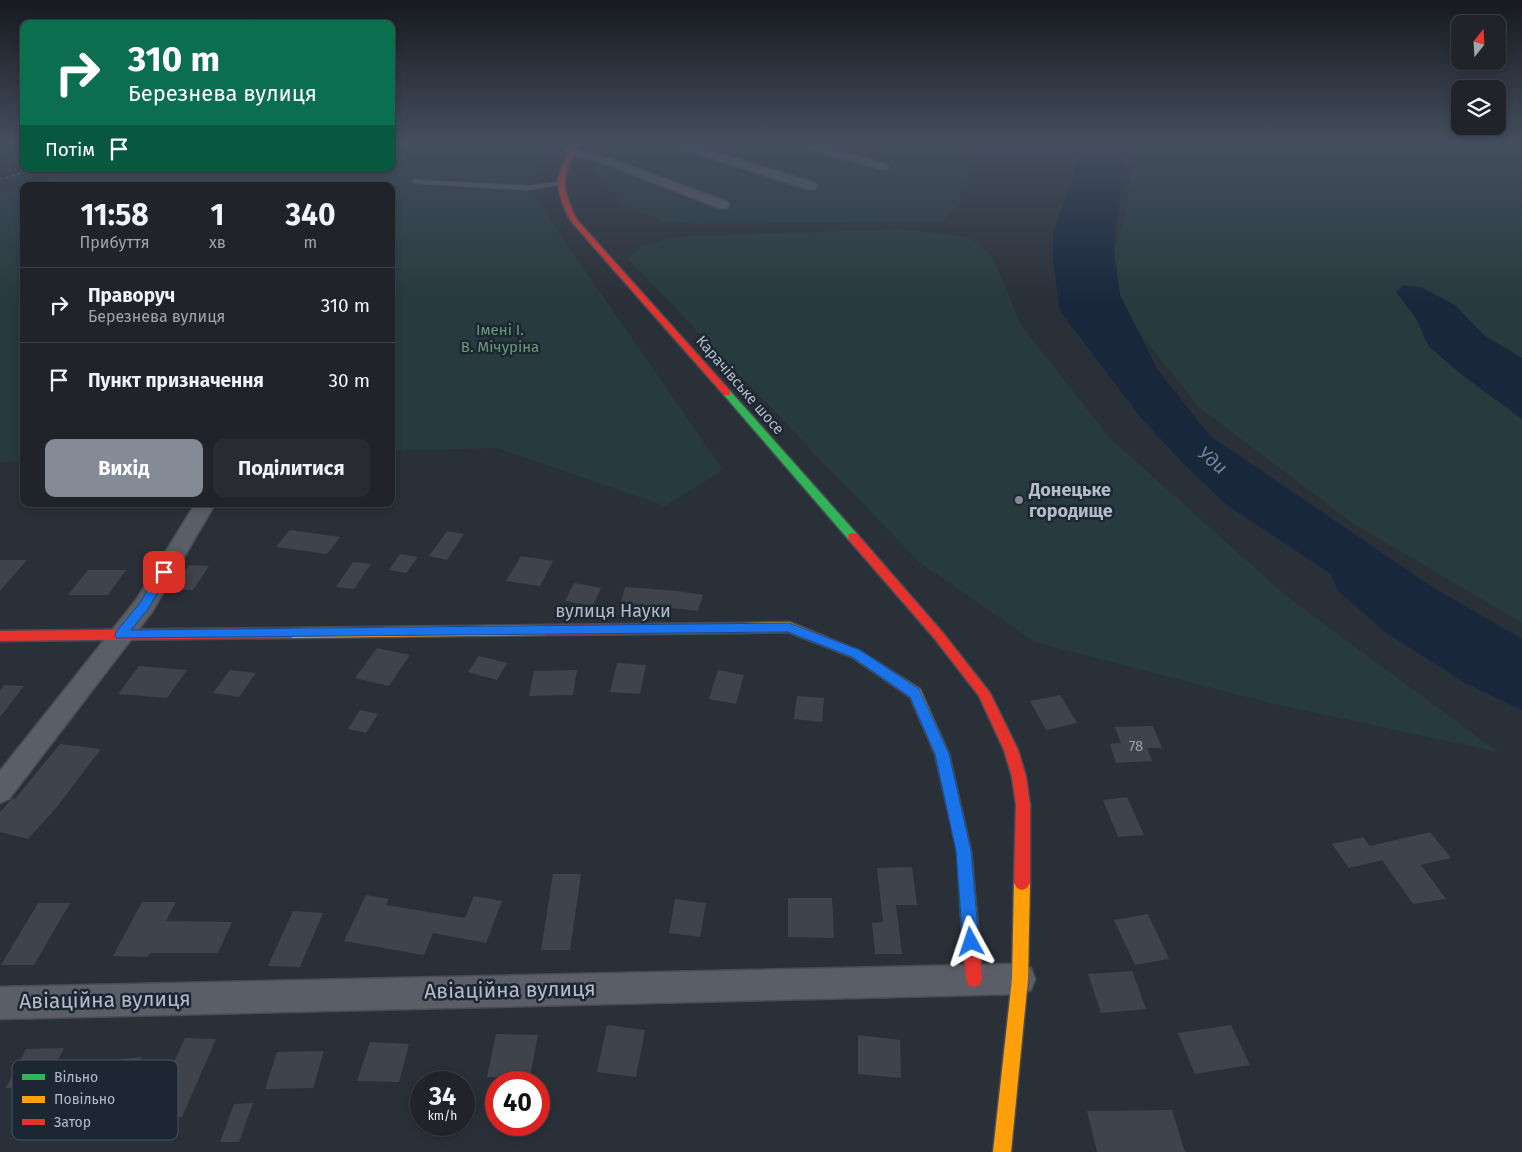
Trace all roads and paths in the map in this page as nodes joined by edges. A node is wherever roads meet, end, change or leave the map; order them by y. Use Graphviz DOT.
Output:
graph roads {
  1 [pos="561,195"];
  2 [pos="696,195"];
  3 [pos="723,205"];
  4 [pos="203,507"];
  5 [pos="121,635"];
  6 [pos="0,636"];
  7 [pos="0,791"];
  8 [pos="1020,978"];
  9 [pos="974,979"];
  10 [pos="0,1003"];
  11 [pos="1002,1152"];
  1 -- 8 [label="main road, Карачівське шосе"];
  2 -- 3 [label="street"];
  4 -- 5 [label="street"];
  5 -- 6 [label="main road, вулиця Науки"];
  5 -- 7 [label="street"];
  5 -- 9 [label="main road, вулиця Науки"];
  8 -- 9 [label="street, Авіаційна вулиця"];
  8 -- 11 [label="main road, Карачівське шосе"];
  9 -- 10 [label="street, Авіаційна вулиця"];
}
